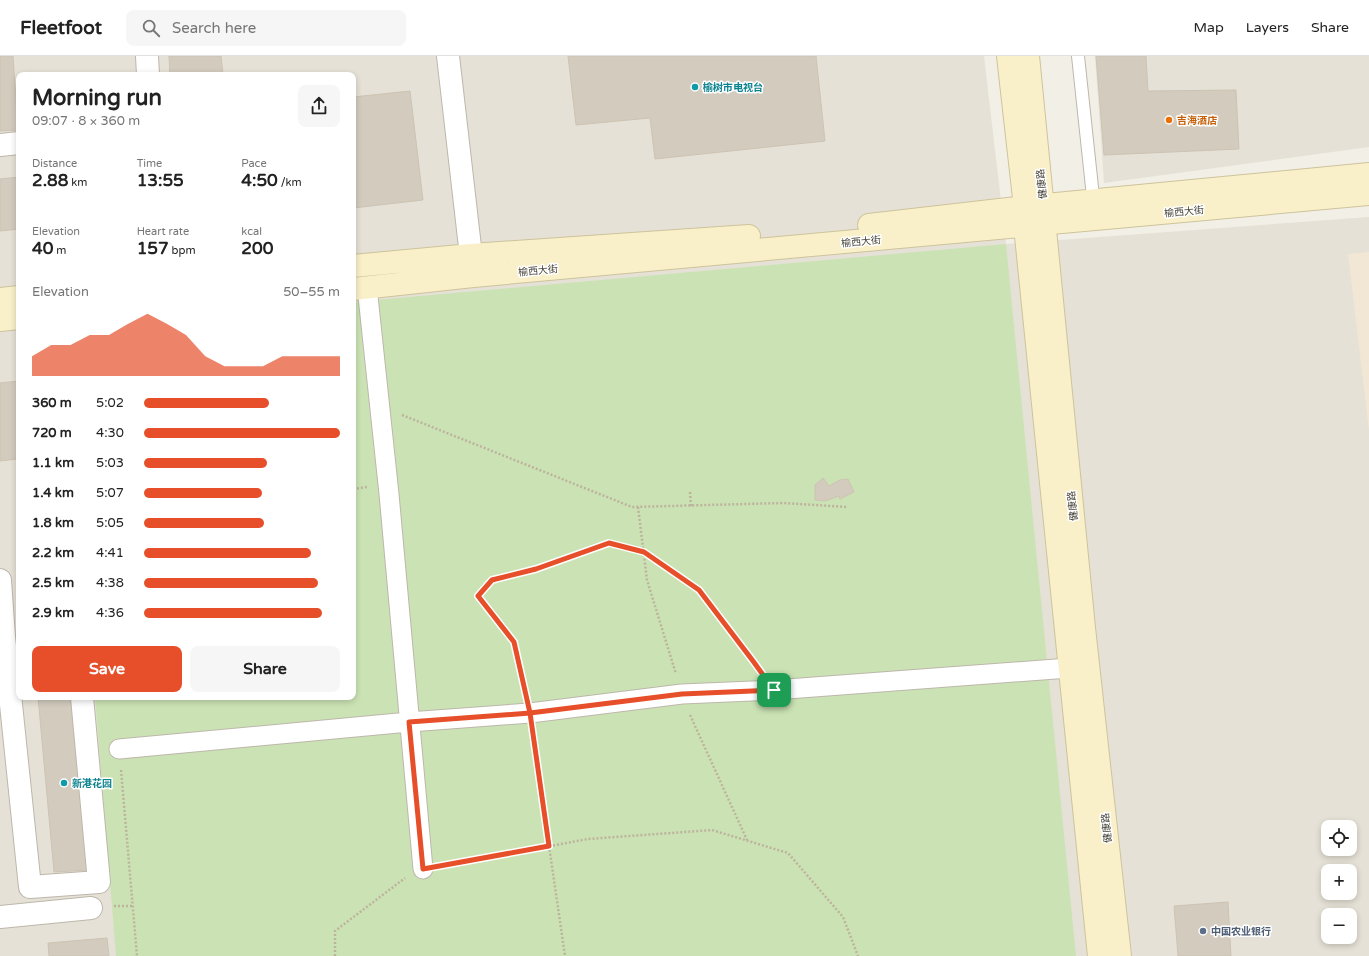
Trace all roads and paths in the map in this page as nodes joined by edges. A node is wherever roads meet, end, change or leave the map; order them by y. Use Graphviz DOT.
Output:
graph roads {
  1 [pos="146,56"];
  2 [pos="448,56"];
  3 [pos="1008,56"];
  4 [pos="1028,56"];
  5 [pos="1078,56"];
  6 [pos="148,72"];
  7 [pos="16,143"];
  8 [pos="0,145"];
  9 [pos="1369,174"];
  10 [pos="1369,194"];
  11 [pos="1094,210"];
  12 [pos="1034,216"];
  13 [pos="472,265"];
  14 [pos="356,266"];
  15 [pos="360,288"];
  16 [pos="16,297"];
  17 [pos="0,299"];
  18 [pos="16,318"];
  19 [pos="0,320"];
  20 [pos="380,406"];
  21 [pos="690,492"];
  22 [pos="691,506"];
  23 [pos="848,507"];
  24 [pos="0,580"];
  25 [pos="2,637"];
  26 [pos="1069,668"];
  27 [pos="774,690"];
  28 [pos="82,700"];
  29 [pos="530,713"];
  30 [pos="409,722"];
  31 [pos="119,749"];
  32 [pos="549,846"];
  33 [pos="423,869"];
  34 [pos="91,908"];
  35 [pos="0,917"];
  36 [pos="137,956"];
  37 [pos="335,956"];
  38 [pos="564,956"];
  39 [pos="858,956"];
  40 [pos="1100,956"];
  41 [pos="1120,956"];
  1 -- 6 [label="street"];
  2 -- 13 [label="street"];
  3 -- 12 [label="main road, 健康路"];
  4 -- 12 [label="main road, 健康路"];
  5 -- 11 [label="lane"];
  7 -- 8 [label="street"];
  9 -- 11 [label="main road, 榆西大街"];
  10 -- 11 [label="main road, 榆西大街"];
  11 -- 12 [label="main road, 榆西大街"];
  12 -- 13 [label="main road, 榆西大街"];
  12 -- 26 [label="main road, 健康路"];
  12 -- 41 [label="main road, 健康路"];
  13 -- 14 [label="main road, 榆西大街"];
  13 -- 15 [label="main road, 榆西大街"];
  15 -- 20 [label="street"];
  16 -- 17 [label="main road"];
  18 -- 19 [label="main road"];
  20 -- 22 [label="path"];
  20 -- 30 [label="street"];
  21 -- 22 [label="path"];
  22 -- 23 [label="path"];
  24 -- 25 [label="street"];
  25 -- 28 [label="street"];
  26 -- 27 [label="street"];
  26 -- 40 [label="main road, 健康路"];
  27 -- 29 [label="street"];
  27 -- 29 [label="path"];
  29 -- 30 [label="street"];
  29 -- 32 [label="path"];
  30 -- 31 [label="street"];
  30 -- 33 [label="street"];
  31 -- 36 [label="path"];
  32 -- 33 [label="path"];
  32 -- 38 [label="path"];
  32 -- 39 [label="path"];
  33 -- 37 [label="path"];
  34 -- 35 [label="street"];
}
